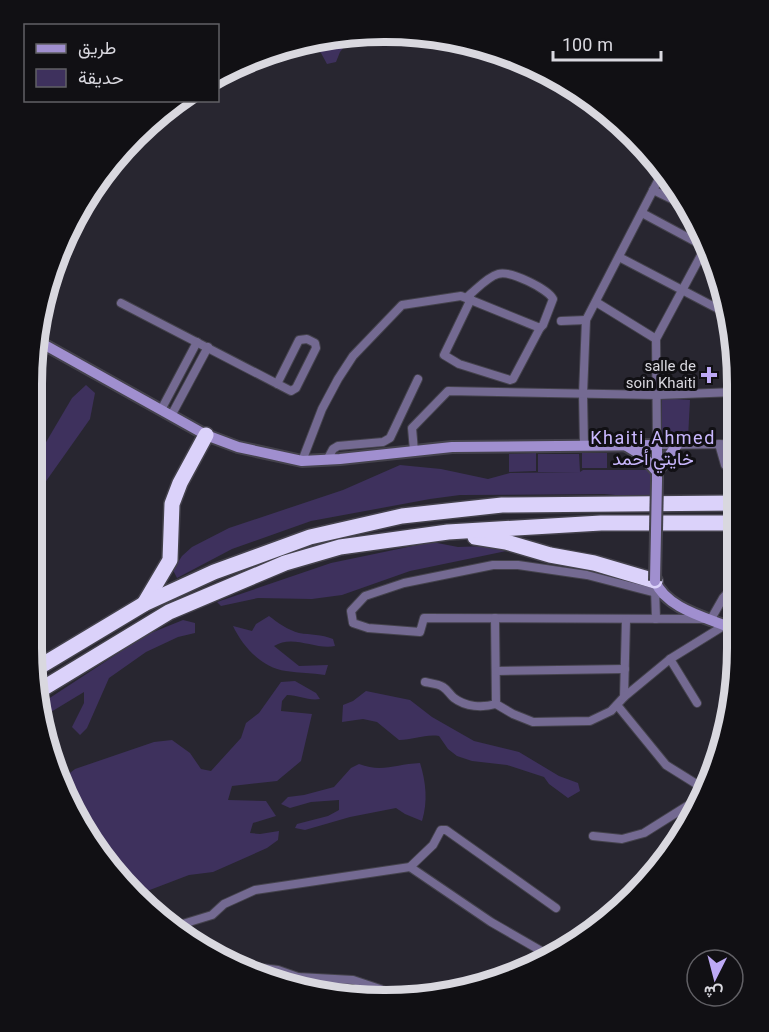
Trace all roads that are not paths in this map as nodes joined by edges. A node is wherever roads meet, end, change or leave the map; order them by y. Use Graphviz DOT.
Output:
graph roads {
  1 [pos="659,179"];
  2 [pos="653,190"];
  3 [pos="672,199"];
  4 [pos="642,213"];
  5 [pos="695,240"];
  6 [pos="619,256"];
  7 [pos="702,257"];
  8 [pos="683,291"];
  9 [pos="469,298"];
  10 [pos="596,302"];
  11 [pos="121,303"];
  12 [pos="718,309"];
  13 [pos="586,320"];
  14 [pos="561,321"];
  15 [pos="540,328"];
  16 [pos="656,339"];
  17 [pos="197,342"];
  18 [pos="45,345"];
  19 [pos="208,347"];
  20 [pos="418,379"];
  21 [pos="277,384"];
  22 [pos="727,392"];
  23 [pos="583,394"];
  24 [pos="658,395"];
  25 [pos="166,413"];
  26 [pos="206,435"];
  27 [pos="719,444"];
  28 [pos="727,444"];
  29 [pos="625,445"];
  30 [pos="657,445"];
  31 [pos="677,445"];
  32 [pos="584,446"];
  33 [pos="414,451"];
  34 [pos="302,460"];
  35 [pos="327,460"];
  36 [pos="727,467"];
  37 [pos="657,477"];
  38 [pos="727,503"];
  39 [pos="727,523"];
  40 [pos="448,532"];
  41 [pos="165,568"];
  42 [pos="185,585"];
  43 [pos="658,589"];
  44 [pos="727,594"];
  45 [pos="144,604"];
  46 [pos="495,618"];
  47 [pos="656,619"];
  48 [pos="711,619"];
  49 [pos="626,620"];
  50 [pos="725,625"];
  51 [pos="670,659"];
  52 [pos="43,665"];
  53 [pos="625,669"];
  54 [pos="496,671"];
  55 [pos="424,682"];
  56 [pos="45,687"];
  57 [pos="624,697"];
  58 [pos="496,704"];
  59 [pos="697,704"];
  60 [pos="617,705"];
  61 [pos="698,785"];
  62 [pos="689,805"];
  63 [pos="593,836"];
  64 [pos="410,867"];
  65 [pos="556,908"];
  66 [pos="183,924"];
  67 [pos="542,952"];
  68 [pos="264,968"];
  69 [pos="298,977"];
  70 [pos="384,990"];
  1 -- 2 [label="street"];
  2 -- 3 [label="street"];
  2 -- 4 [label="street"];
  4 -- 5 [label="street"];
  4 -- 6 [label="street"];
  6 -- 8 [label="street"];
  6 -- 10 [label="street"];
  7 -- 8 [label="street"];
  8 -- 12 [label="street"];
  8 -- 16 [label="street"];
  9 -- 15 [label="street"];
  9 -- 15 [label="street"];
  9 -- 15 [label="street"];
  9 -- 34 [label="street"];
  10 -- 13 [label="street"];
  10 -- 16 [label="street"];
  11 -- 17 [label="street"];
  13 -- 14 [label="street"];
  13 -- 23 [label="street"];
  16 -- 24 [label="street"];
  17 -- 19 [label="street"];
  17 -- 25 [label="street"];
  18 -- 25 [label="main road"];
  19 -- 21 [label="street"];
  19 -- 25 [label="street"];
  20 -- 35 [label="street"];
  21 -- 21 [label="street"];
  22 -- 24 [label="street"];
  23 -- 24 [label="street"];
  23 -- 32 [label="street"];
  23 -- 33 [label="street"];
  24 -- 30 [label="street"];
  25 -- 26 [label="main road"];
  26 -- 34 [label="main road"];
  26 -- 41 [label="highway"];
  27 -- 28 [label="street"];
  27 -- 31 [label="street"];
  27 -- 36 [label="street"];
  29 -- 30 [label="main road"];
  29 -- 32 [label="main road"];
  29 -- 37 [label="main road"];
  30 -- 31 [label="street"];
  30 -- 37 [label="main road"];
  31 -- 37 [label="main road"];
  32 -- 33 [label="main road"];
  33 -- 35 [label="main road"];
  34 -- 35 [label="main road"];
  37 -- 43 [label="main road, bridge"];
  38 -- 42 [label="highway"];
  39 -- 40 [label="highway"];
  40 -- 43 [label="highway"];
  40 -- 56 [label="highway"];
  41 -- 42 [label="highway"];
  41 -- 45 [label="highway"];
  42 -- 45 [label="highway"];
  43 -- 46 [label="street"];
  43 -- 47 [label="street"];
  43 -- 48 [label="main road"];
  44 -- 48 [label="street"];
  45 -- 52 [label="highway"];
  46 -- 49 [label="street"];
  46 -- 54 [label="street"];
  47 -- 48 [label="street"];
  47 -- 49 [label="street"];
  48 -- 50 [label="main road"];
  49 -- 53 [label="street"];
  50 -- 51 [label="street"];
  51 -- 57 [label="street"];
  51 -- 59 [label="street"];
  53 -- 54 [label="street"];
  53 -- 57 [label="street"];
  54 -- 58 [label="street"];
  55 -- 58 [label="street"];
  57 -- 60 [label="street"];
  58 -- 60 [label="street"];
  60 -- 61 [label="street"];
  62 -- 63 [label="street"];
  64 -- 65 [label="street"];
  64 -- 66 [label="street"];
  64 -- 67 [label="street"];
  68 -- 69 [label="street"];
  69 -- 70 [label="street"];
}
